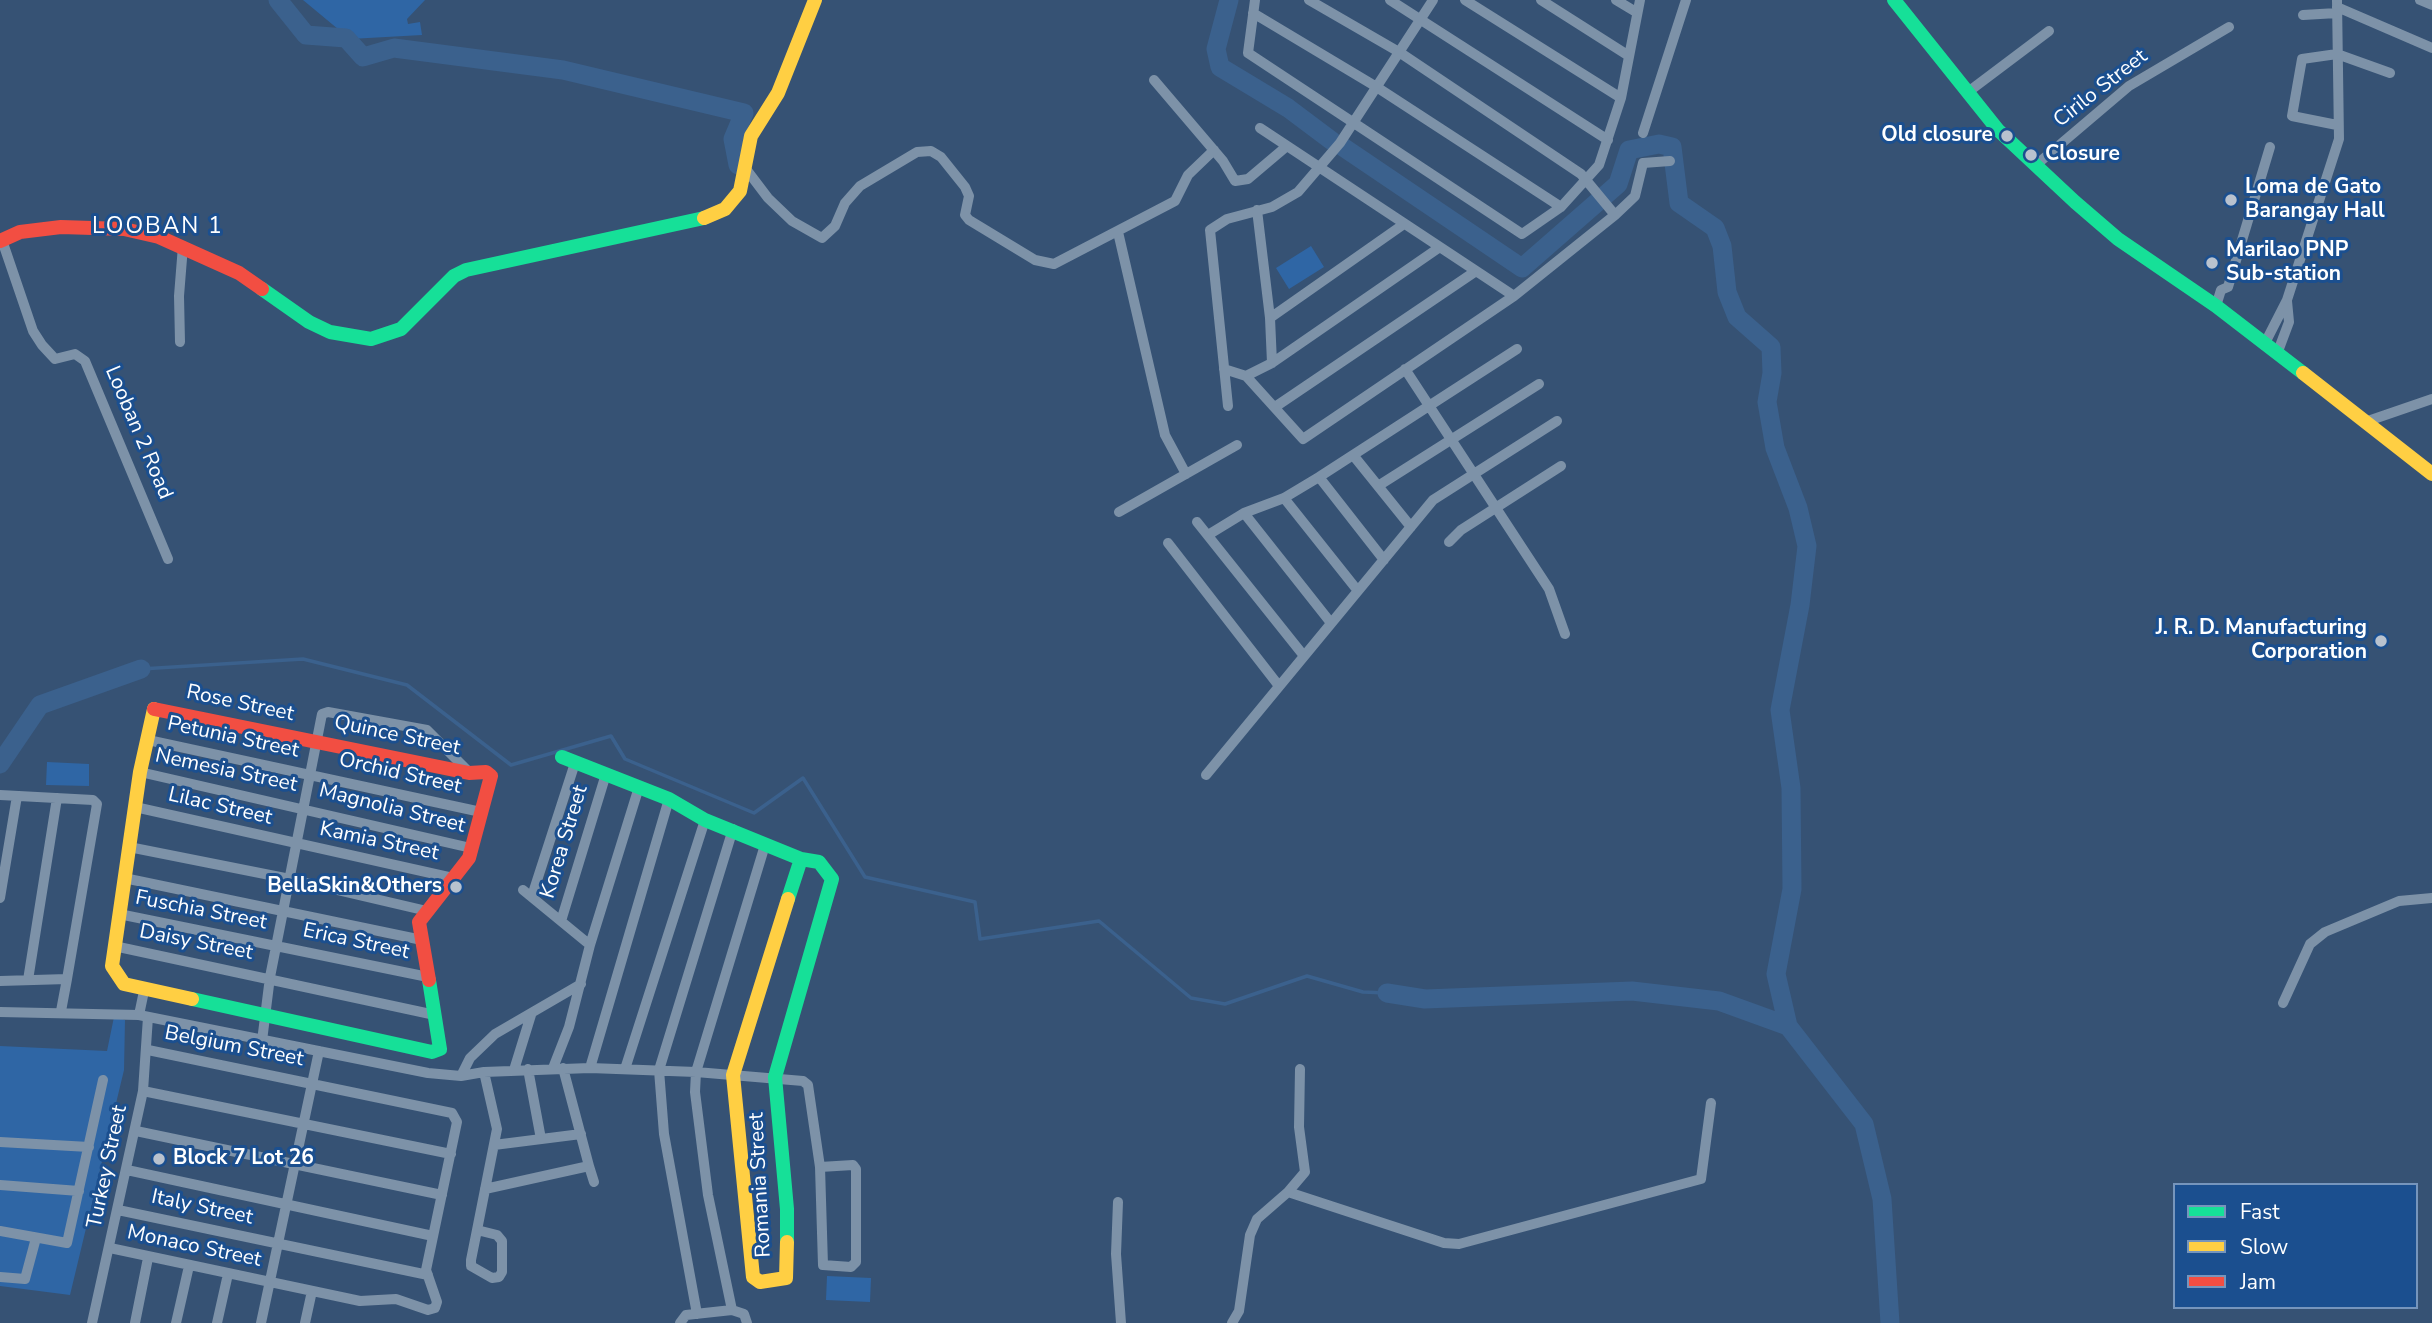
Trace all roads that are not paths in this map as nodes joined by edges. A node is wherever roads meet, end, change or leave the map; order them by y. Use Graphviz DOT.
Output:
graph roads {
  1 [pos="815,0"];
  2 [pos="1255,0"];
  3 [pos="1309,0"];
  4 [pos="1390,0"];
  5 [pos="1433,0"];
  6 [pos="1465,0"];
  7 [pos="1541,0"];
  8 [pos="1616,0"];
  9 [pos="1640,0"];
  10 [pos="1686,0"];
  11 [pos="1894,0"];
  12 [pos="2420,0"];
  13 [pos="2432,5"];
  14 [pos="2337,7"];
  15 [pos="1636,12"];
  16 [pos="1253,13"];
  17 [pos="2303,15"];
  18 [pos="1422,19"];
  19 [pos="2229,27"];
  20 [pos="2049,32"];
  21 [pos="2432,48"];
  22 [pos="1399,52"];
  23 [pos="2337,54"];
  24 [pos="1629,56"];
  25 [pos="2390,73"];
  26 [pos="1154,80"];
  27 [pos="1375,86"];
  28 [pos="1968,92"];
  29 [pos="1621,98"];
  30 [pos="1353,123"];
  31 [pos="2337,125"];
  32 [pos="1260,128"];
  33 [pos="1643,133"];
  34 [pos="1608,140"];
  35 [pos="1287,146"];
  36 [pos="2270,147"];
  37 [pos="1214,150"];
  38 [pos="1670,161"];
  39 [pos="2036,164"];
  40 [pos="1319,168"];
  41 [pos="746,169"];
  42 [pos="1587,181"];
  43 [pos="1561,206"];
  44 [pos="1257,211"];
  45 [pos="1615,215"];
  46 [pos="1404,224"];
  47 [pos="1118,232"];
  48 [pos="1,241"];
  49 [pos="183,246"];
  50 [pos="1440,247"];
  51 [pos="1476,271"];
  52 [pos="1514,296"];
  53 [pos="2287,300"];
  54 [pos="2216,306"];
  55 [pos="1270,318"];
  56 [pos="180,342"];
  57 [pos="2264,345"];
  58 [pos="1517,349"];
  59 [pos="2277,354"];
  60 [pos="1272,363"];
  61 [pos="1224,369"];
  62 [pos="1405,369"];
  63 [pos="1246,376"];
  64 [pos="1539,384"];
  65 [pos="2432,400"];
  66 [pos="1429,405"];
  67 [pos="1228,407"];
  68 [pos="1275,407"];
  69 [pos="1557,421"];
  70 [pos="2365,422"];
  71 [pos="1452,439"];
  72 [pos="1237,445"];
  73 [pos="1353,455"];
  74 [pos="1561,466"];
  75 [pos="1186,474"];
  76 [pos="1475,474"];
  77 [pos="2432,474"];
  78 [pos="1319,477"];
  79 [pos="1378,486"];
  80 [pos="1284,498"];
  81 [pos="1496,508"];
  82 [pos="1119,512"];
  83 [pos="1244,513"];
  84 [pos="1197,522"];
  85 [pos="1411,527"];
  86 [pos="1208,535"];
  87 [pos="1449,542"];
  88 [pos="1168,543"];
  89 [pos="168,559"];
  90 [pos="1384,559"];
  91 [pos="1358,591"];
  92 [pos="1331,623"];
  93 [pos="1565,634"];
  94 [pos="1304,656"];
  95 [pos="1279,686"];
  96 [pos="148,740"];
  97 [pos="316,741"];
  98 [pos="568,760"];
  99 [pos="140,772"];
  100 [pos="469,773"];
  101 [pos="310,774"];
  102 [pos="606,774"];
  103 [pos="1206,775"];
  104 [pos="639,787"];
  105 [pos="0,795"];
  106 [pos="17,796"];
  107 [pos="57,798"];
  108 [pos="669,799"];
  109 [pos="135,807"];
  110 [pos="303,807"];
  111 [pos="481,812"];
  112 [pos="705,820"];
  113 [pos="733,829"];
  114 [pos="296,844"];
  115 [pos="765,845"];
  116 [pos="129,847"];
  117 [pos="471,848"];
  118 [pos="801,859"];
  119 [pos="124,878"];
  120 [pos="453,878"];
  121 [pos="290,879"];
  122 [pos="0,898"];
  123 [pos="2432,898"];
  124 [pos="427,911"];
  125 [pos="283,912"];
  126 [pos="119,914"];
  127 [pos="561,922"];
  128 [pos="422,940"];
  129 [pos="590,945"];
  130 [pos="114,946"];
  131 [pos="276,946"];
  132 [pos="270,977"];
  133 [pos="428,977"];
  134 [pos="67,979"];
  135 [pos="28,980"];
  136 [pos="0,981"];
  137 [pos="582,984"];
  138 [pos="145,990"];
  139 [pos="2283,1003"];
  140 [pos="61,1011"];
  141 [pos="0,1012"];
  142 [pos="531,1014"];
  143 [pos="435,1015"];
  144 [pos="144,1016"];
  145 [pos="266,1018"];
  146 [pos="262,1041"];
  147 [pos="148,1050"];
  148 [pos="319,1051"];
  149 [pos="558,1068"];
  150 [pos="590,1068"];
  151 [pos="528,1069"];
  152 [pos="625,1069"];
  153 [pos="1300,1069"];
  154 [pos="514,1070"];
  155 [pos="659,1070"];
  156 [pos="484,1072"];
  157 [pos="696,1072"];
  158 [pos="733,1075"];
  159 [pos="461,1076"];
  160 [pos="775,1077"];
  161 [pos="103,1080"];
  162 [pos="313,1082"];
  163 [pos="143,1091"];
  164 [pos="1711,1103"];
  165 [pos="306,1124"];
  166 [pos="136,1130"];
  167 [pos="581,1134"];
  168 [pos="541,1139"];
  169 [pos="0,1142"];
  170 [pos="494,1145"];
  171 [pos="89,1147"];
  172 [pos="451,1154"];
  173 [pos="295,1165"];
  174 [pos="590,1166"];
  175 [pos="820,1167"];
  176 [pos="127,1170"];
  177 [pos="594,1182"];
  178 [pos="0,1185"];
  179 [pos="485,1189"];
  180 [pos="79,1191"];
  181 [pos="1288,1192"];
  182 [pos="442,1195"];
  183 [pos="1118,1202"];
  184 [pos="288,1204"];
  185 [pos="118,1210"];
  186 [pos="477,1230"];
  187 [pos="0,1231"];
  188 [pos="433,1236"];
  189 [pos="36,1238"];
  190 [pos="279,1244"];
  191 [pos="110,1248"];
  192 [pos="148,1258"];
  193 [pos="189,1266"];
  194 [pos="228,1274"];
  195 [pos="428,1275"];
  196 [pos="0,1277"];
  197 [pos="271,1283"];
  198 [pos="312,1291"];
  199 [pos="732,1310"];
  200 [pos="697,1314"];
  201 [pos="712,1319"];
  202 [pos="92,1323"];
  203 [pos="135,1323"];
  204 [pos="176,1323"];
  205 [pos="217,1323"];
  206 [pos="261,1323"];
  207 [pos="305,1323"];
  208 [pos="680,1323"];
  209 [pos="747,1323"];
  210 [pos="1121,1323"];
  211 [pos="1232,1323"];
  1 -- 41 [label="street"];
  2 -- 16 [label="street"];
  3 -- 22 [label="street"];
  4 -- 18 [label="street"];
  5 -- 18 [label="street"];
  6 -- 29 [label="street"];
  7 -- 24 [label="street"];
  8 -- 15 [label="street"];
  9 -- 15 [label="street"];
  10 -- 33 [label="street"];
  11 -- 28 [label="street"];
  12 -- 13 [label="street"];
  14 -- 17 [label="street"];
  14 -- 21 [label="street"];
  14 -- 23 [label="street"];
  15 -- 24 [label="street"];
  16 -- 27 [label="street"];
  16 -- 30 [label="street"];
  18 -- 22 [label="street"];
  18 -- 34 [label="street"];
  19 -- 39 [label="street, Cirilo Street"];
  20 -- 28 [label="street"];
  22 -- 27 [label="street"];
  22 -- 42 [label="street"];
  23 -- 25 [label="street"];
  23 -- 31 [label="street"];
  23 -- 31 [label="street"];
  24 -- 29 [label="street"];
  26 -- 37 [label="street"];
  27 -- 30 [label="street"];
  27 -- 43 [label="street"];
  28 -- 39 [label="street"];
  29 -- 34 [label="street"];
  30 -- 40 [label="street"];
  30 -- 43 [label="street"];
  31 -- 53 [label="street"];
  32 -- 35 [label="street"];
  34 -- 42 [label="street"];
  35 -- 37 [label="street"];
  35 -- 40 [label="street"];
  36 -- 54 [label="street"];
  37 -- 47 [label="street"];
  38 -- 45 [label="street"];
  39 -- 54 [label="street"];
  40 -- 44 [label="street"];
  40 -- 46 [label="street"];
  41 -- 47 [label="street"];
  41 -- 49 [label="street"];
  42 -- 43 [label="street"];
  42 -- 45 [label="street"];
  44 -- 55 [label="street"];
  44 -- 61 [label="street"];
  45 -- 52 [label="street"];
  46 -- 50 [label="street"];
  46 -- 55 [label="street"];
  47 -- 75 [label="street"];
  48 -- 49 [label="street"];
  48 -- 89 [label="street, Looban 2 Road"];
  49 -- 56 [label="street"];
  50 -- 51 [label="street"];
  50 -- 60 [label="street"];
  51 -- 52 [label="street"];
  51 -- 68 [label="street"];
  52 -- 62 [label="street"];
  53 -- 57 [label="street"];
  53 -- 59 [label="street"];
  54 -- 57 [label="street"];
  55 -- 60 [label="street"];
  57 -- 59 [label="street"];
  58 -- 66 [label="street"];
  59 -- 70 [label="street"];
  60 -- 63 [label="street"];
  61 -- 63 [label="street"];
  61 -- 67 [label="street"];
  62 -- 66 [label="street"];
  62 -- 68 [label="street"];
  63 -- 68 [label="street"];
  64 -- 71 [label="street"];
  65 -- 70 [label="street"];
  66 -- 71 [label="street"];
  66 -- 73 [label="street"];
  69 -- 76 [label="street"];
  70 -- 77 [label="street"];
  71 -- 76 [label="street"];
  71 -- 79 [label="street"];
  72 -- 75 [label="street"];
  73 -- 78 [label="street"];
  73 -- 79 [label="street"];
  74 -- 81 [label="street"];
  75 -- 82 [label="street"];
  76 -- 81 [label="street"];
  76 -- 85 [label="street"];
  78 -- 80 [label="street"];
  78 -- 90 [label="street"];
  79 -- 85 [label="street"];
  80 -- 83 [label="street"];
  80 -- 91 [label="street"];
  81 -- 87 [label="street"];
  81 -- 93 [label="street"];
  83 -- 86 [label="street"];
  83 -- 92 [label="street"];
  84 -- 86 [label="street"];
  85 -- 90 [label="street"];
  86 -- 94 [label="street"];
  88 -- 95 [label="street"];
  90 -- 91 [label="street"];
  91 -- 92 [label="street"];
  92 -- 94 [label="street"];
  94 -- 95 [label="street"];
  95 -- 103 [label="street"];
  96 -- 97 [label="street, Rose Street"];
  96 -- 99 [label="street"];
  96 -- 101 [label="street, Petunia Street"];
  97 -- 100 [label="street, Quince Street"];
  97 -- 100 [label="street"];
  97 -- 101 [label="street"];
  98 -- 102 [label="street"];
  98 -- 127 [label="street"];
  99 -- 109 [label="street"];
  99 -- 110 [label="street, Nemesia Street"];
  100 -- 111 [label="street"];
  101 -- 110 [label="street"];
  101 -- 111 [label="street, Orchid Street"];
  102 -- 104 [label="street"];
  102 -- 127 [label="street, Korea Street"];
  104 -- 108 [label="street"];
  104 -- 129 [label="street"];
  105 -- 106 [label="street"];
  106 -- 107 [label="street"];
  106 -- 122 [label="street"];
  107 -- 134 [label="street"];
  107 -- 135 [label="street"];
  108 -- 112 [label="street"];
  108 -- 150 [label="street"];
  109 -- 114 [label="street, Lilac Street"];
  109 -- 116 [label="street"];
  110 -- 114 [label="street"];
  110 -- 117 [label="street, Magnolia Street"];
  111 -- 117 [label="street"];
  112 -- 113 [label="street"];
  112 -- 152 [label="street"];
  113 -- 115 [label="street"];
  113 -- 155 [label="street"];
  114 -- 120 [label="street, Kamia Street"];
  114 -- 121 [label="street"];
  115 -- 118 [label="street"];
  115 -- 157 [label="street"];
  116 -- 119 [label="street"];
  116 -- 121 [label="street"];
  117 -- 120 [label="street"];
  118 -- 158 [label="street"];
  118 -- 160 [label="street"];
  119 -- 125 [label="street"];
  119 -- 126 [label="street"];
  120 -- 124 [label="street"];
  121 -- 124 [label="street"];
  121 -- 125 [label="street"];
  123 -- 139 [label="street"];
  124 -- 128 [label="street"];
  125 -- 128 [label="street"];
  125 -- 131 [label="street"];
  126 -- 130 [label="street"];
  126 -- 131 [label="street, Fuschia Street"];
  127 -- 129 [label="street"];
  128 -- 133 [label="street"];
  129 -- 137 [label="street"];
  130 -- 132 [label="street, Daisy Street"];
  130 -- 138 [label="street"];
  131 -- 132 [label="street"];
  131 -- 133 [label="street, Erica Street"];
  132 -- 143 [label="street, Daisy Street"];
  132 -- 145 [label="street"];
  133 -- 143 [label="street"];
  134 -- 135 [label="street"];
  134 -- 140 [label="street"];
  135 -- 136 [label="street"];
  137 -- 142 [label="street"];
  137 -- 149 [label="street"];
  138 -- 144 [label="street, Turkey Street"];
  138 -- 145 [label="street"];
  140 -- 141 [label="street"];
  140 -- 144 [label="street"];
  142 -- 154 [label="street"];
  142 -- 159 [label="street"];
  143 -- 145 [label="street"];
  144 -- 146 [label="street"];
  144 -- 147 [label="street, Turkey Street"];
  145 -- 146 [label="street"];
  146 -- 148 [label="street"];
  147 -- 162 [label="street, Belgium Street"];
  147 -- 163 [label="street, Turkey Street"];
  148 -- 159 [label="street"];
  148 -- 162 [label="street"];
  149 -- 150 [label="street"];
  149 -- 151 [label="street"];
  149 -- 167 [label="street"];
  150 -- 152 [label="street"];
  151 -- 154 [label="street"];
  151 -- 168 [label="street"];
  152 -- 155 [label="street"];
  153 -- 181 [label="street"];
  154 -- 156 [label="street"];
  155 -- 157 [label="street"];
  155 -- 200 [label="street"];
  156 -- 159 [label="street"];
  156 -- 170 [label="street"];
  157 -- 158 [label="street"];
  157 -- 199 [label="street"];
  158 -- 160 [label="street"];
  158 -- 160 [label="street, Romania Street"];
  160 -- 175 [label="street"];
  161 -- 171 [label="street"];
  162 -- 165 [label="street"];
  162 -- 172 [label="street, Belgium Street"];
  163 -- 165 [label="street"];
  163 -- 166 [label="street, Turkey Street"];
  164 -- 181 [label="street"];
  165 -- 172 [label="street"];
  165 -- 173 [label="street"];
  166 -- 173 [label="street"];
  166 -- 176 [label="street, Turkey Street"];
  167 -- 168 [label="street"];
  167 -- 174 [label="street"];
  168 -- 170 [label="street"];
  169 -- 171 [label="street"];
  170 -- 179 [label="street"];
  171 -- 180 [label="street"];
  172 -- 182 [label="street"];
  173 -- 182 [label="street"];
  173 -- 184 [label="street"];
  174 -- 177 [label="street"];
  174 -- 179 [label="street"];
  175 -- 175 [label="street"];
  176 -- 184 [label="street"];
  176 -- 185 [label="street, Turkey Street"];
  178 -- 180 [label="street"];
  179 -- 186 [label="street"];
  180 -- 189 [label="street"];
  181 -- 211 [label="street"];
  182 -- 188 [label="street"];
  183 -- 210 [label="street"];
  184 -- 188 [label="street"];
  184 -- 190 [label="street"];
  185 -- 190 [label="street, Italy Street"];
  185 -- 191 [label="street, Turkey Street"];
  186 -- 186 [label="street"];
  187 -- 189 [label="street"];
  188 -- 195 [label="street"];
  189 -- 196 [label="street"];
  190 -- 195 [label="street, Italy Street"];
  190 -- 197 [label="street"];
  191 -- 192 [label="street, Monaco Street"];
  191 -- 202 [label="street, Turkey Street"];
  192 -- 193 [label="street, Monaco Street"];
  192 -- 203 [label="street"];
  193 -- 194 [label="street, Monaco Street"];
  193 -- 204 [label="street"];
  194 -- 197 [label="street, Monaco Street"];
  194 -- 205 [label="street"];
  195 -- 198 [label="street, Monaco Street"];
  197 -- 198 [label="street, Monaco Street"];
  197 -- 206 [label="street"];
  198 -- 207 [label="street"];
  199 -- 201 [label="street"];
  199 -- 209 [label="street"];
  200 -- 201 [label="street"];
  200 -- 208 [label="street"];
}
